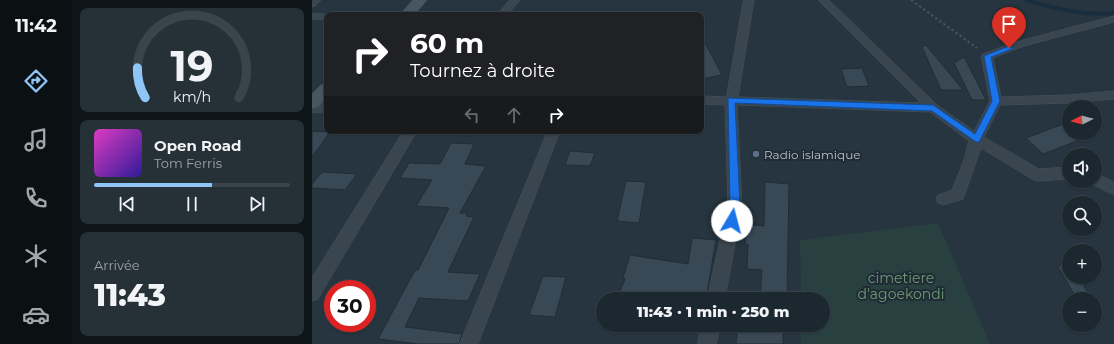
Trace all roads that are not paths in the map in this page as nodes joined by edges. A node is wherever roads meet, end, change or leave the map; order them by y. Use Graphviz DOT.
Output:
graph roads {
  1 [pos="316,0"];
  2 [pos="420,0"];
  3 [pos="515,0"];
  4 [pos="749,0"];
  5 [pos="822,0"];
  6 [pos="312,4"];
  7 [pos="410,12"];
  8 [pos="505,12"];
  9 [pos="312,16"];
  10 [pos="324,17"];
  11 [pos="1114,19"];
  12 [pos="324,92"];
  13 [pos="1114,94"];
  14 [pos="704,100"];
  15 [pos="731,100"];
  16 [pos="996,101"];
  17 [pos="312,103"];
  18 [pos="312,108"];
  19 [pos="933,108"];
  20 [pos="324,109"];
  21 [pos="409,134"];
  22 [pos="553,134"];
  23 [pos="976,139"];
  24 [pos="1062,174"];
  25 [pos="1102,183"];
  26 [pos="1114,189"];
  27 [pos="943,199"];
  28 [pos="717,292"];
  29 [pos="312,293"];
  30 [pos="710,332"];
  31 [pos="469,344"];
  32 [pos="707,344"];
  1 -- 6 [label="street"];
  2 -- 7 [label="street"];
  3 -- 8 [label="street"];
  4 -- 15 [label="street"];
  5 -- 19 [label="street"];
  9 -- 10 [label="street"];
  11 -- 16 [label="street"];
  12 -- 17 [label="street"];
  13 -- 16 [label="street"];
  14 -- 15 [label="street"];
  15 -- 19 [label="street"];
  15 -- 28 [label="street"];
  16 -- 23 [label="street"];
  18 -- 20 [label="street"];
  19 -- 23 [label="street"];
  21 -- 29 [label="street"];
  22 -- 31 [label="street"];
  23 -- 24 [label="street"];
  23 -- 27 [label="street"];
  25 -- 26 [label="street"];
  30 -- 32 [label="street"];
}
